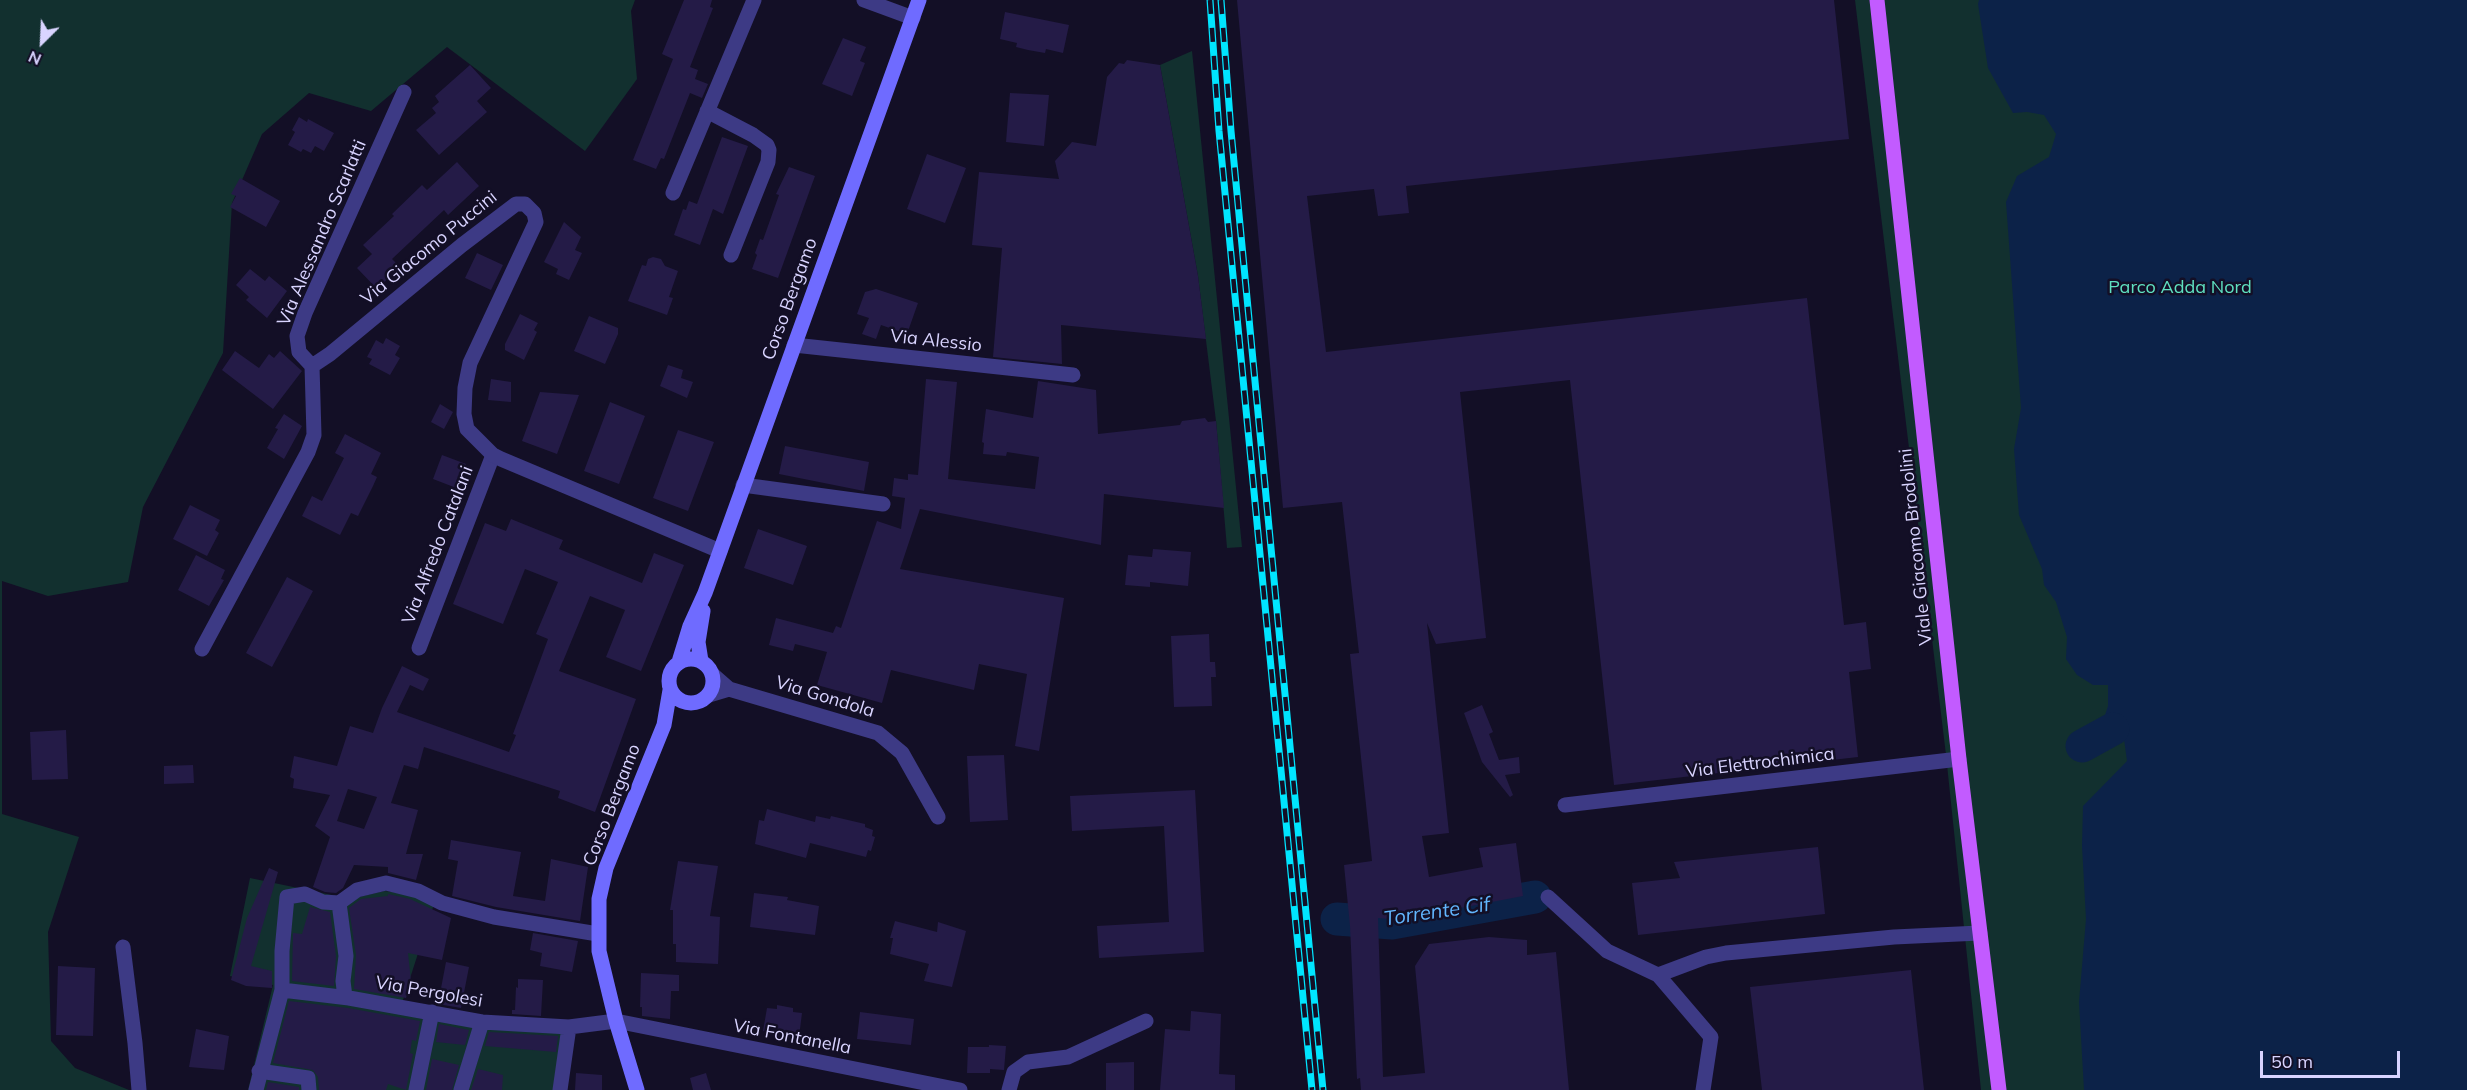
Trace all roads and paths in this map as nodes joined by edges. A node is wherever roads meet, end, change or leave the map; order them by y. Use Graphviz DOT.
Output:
graph roads {
  1 [pos="754,0"];
  2 [pos="864,0"];
  3 [pos="919,0"];
  4 [pos="1877,0"];
  5 [pos="913,18"];
  6 [pos="404,92"];
  7 [pos="707,111"];
  8 [pos="674,194"];
  9 [pos="731,255"];
  10 [pos="794,345"];
  11 [pos="312,366"];
  12 [pos="1073,375"];
  13 [pos="493,455"];
  14 [pos="743,485"];
  15 [pos="883,504"];
  16 [pos="720,551"];
  17 [pos="705,593"];
  18 [pos="419,648"];
  19 [pos="202,649"];
  20 [pos="701,661"];
  21 [pos="679,662"];
  22 [pos="713,675"];
  23 [pos="729,689"];
  24 [pos="670,690"];
  25 [pos="709,695"];
  26 [pos="695,703"];
  27 [pos="664,725"];
  28 [pos="1959,759"];
  29 [pos="1565,805"];
  30 [pos="938,817"];
  31 [pos="1548,897"];
  32 [pos="339,903"];
  33 [pos="1980,933"];
  34 [pos="598,934"];
  35 [pos="123,947"];
  36 [pos="1658,975"];
  37 [pos="282,990"];
  38 [pos="345,998"];
  39 [pos="432,1012"];
  40 [pos="616,1021"];
  41 [pos="1146,1021"];
  42 [pos="482,1022"];
  43 [pos="569,1028"];
  44 [pos="259,1071"];
  45 [pos="139,1090"];
  46 [pos="256,1090"];
  47 [pos="309,1090"];
  48 [pos="416,1090"];
  49 [pos="461,1090"];
  50 [pos="560,1090"];
  51 [pos="637,1090"];
  52 [pos="960,1090"];
  53 [pos="1009,1090"];
  54 [pos="1703,1090"];
  55 [pos="2000,1090"];
  1 -- 7 [label="street"];
  2 -- 5 [label="street"];
  3 -- 5 [label="main road, Corso Bergamo"];
  4 -- 28 [label="main road, Viale Giacomo Brodolini"];
  5 -- 10 [label="main road, Corso Bergamo"];
  6 -- 11 [label="street, Via Alessandro Scarlatti"];
  7 -- 8 [label="street"];
  7 -- 9 [label="street"];
  10 -- 12 [label="street, Via Alessio"];
  10 -- 14 [label="main road, Corso Bergamo"];
  11 -- 13 [label="street, Via Giacomo Puccini"];
  11 -- 19 [label="street, Via Alessandro Scarlatti"];
  13 -- 16 [label="street, Via Giacomo Puccini"];
  13 -- 18 [label="street, Via Alfredo Catalani"];
  14 -- 15 [label="street"];
  14 -- 16 [label="main road, Corso Bergamo"];
  16 -- 17 [label="main road, Corso Bergamo"];
  17 -- 20 [label="main road, Corso Bergamo"];
  17 -- 21 [label="main road, Corso Bergamo"];
  20 -- 21 [label="main road"];
  20 -- 22 [label="main road"];
  21 -- 24 [label="main road"];
  22 -- 23 [label="street, Via Gondola"];
  22 -- 25 [label="main road"];
  23 -- 25 [label="street"];
  23 -- 30 [label="street, Via Gondola"];
  24 -- 26 [label="main road"];
  24 -- 27 [label="main road, Corso Bergamo"];
  25 -- 26 [label="main road"];
  26 -- 27 [label="main road"];
  27 -- 34 [label="main road, Corso Bergamo"];
  28 -- 29 [label="street, Via Elettrochimica"];
  28 -- 33 [label="main road, Viale Giacomo Brodolini"];
  31 -- 36 [label="street"];
  32 -- 34 [label="street"];
  32 -- 37 [label="street"];
  32 -- 38 [label="street"];
  33 -- 36 [label="street"];
  33 -- 55 [label="main road, Viale Giacomo Brodolini"];
  34 -- 40 [label="main road, Corso Bergamo"];
  35 -- 45 [label="street"];
  36 -- 54 [label="street"];
  37 -- 38 [label="street, Via Pergolesi"];
  37 -- 44 [label="street"];
  38 -- 39 [label="street, Via Pergolesi"];
  39 -- 42 [label="street, Via Pergolesi"];
  39 -- 48 [label="street"];
  40 -- 43 [label="street, Via Fontanella"];
  40 -- 51 [label="main road, Corso Bergamo"];
  40 -- 52 [label="street, Via Fontanella"];
  41 -- 53 [label="street"];
  42 -- 43 [label="street, Via Pergolesi"];
  42 -- 49 [label="street"];
  43 -- 50 [label="street"];
  44 -- 46 [label="street"];
  44 -- 47 [label="street"];
}
